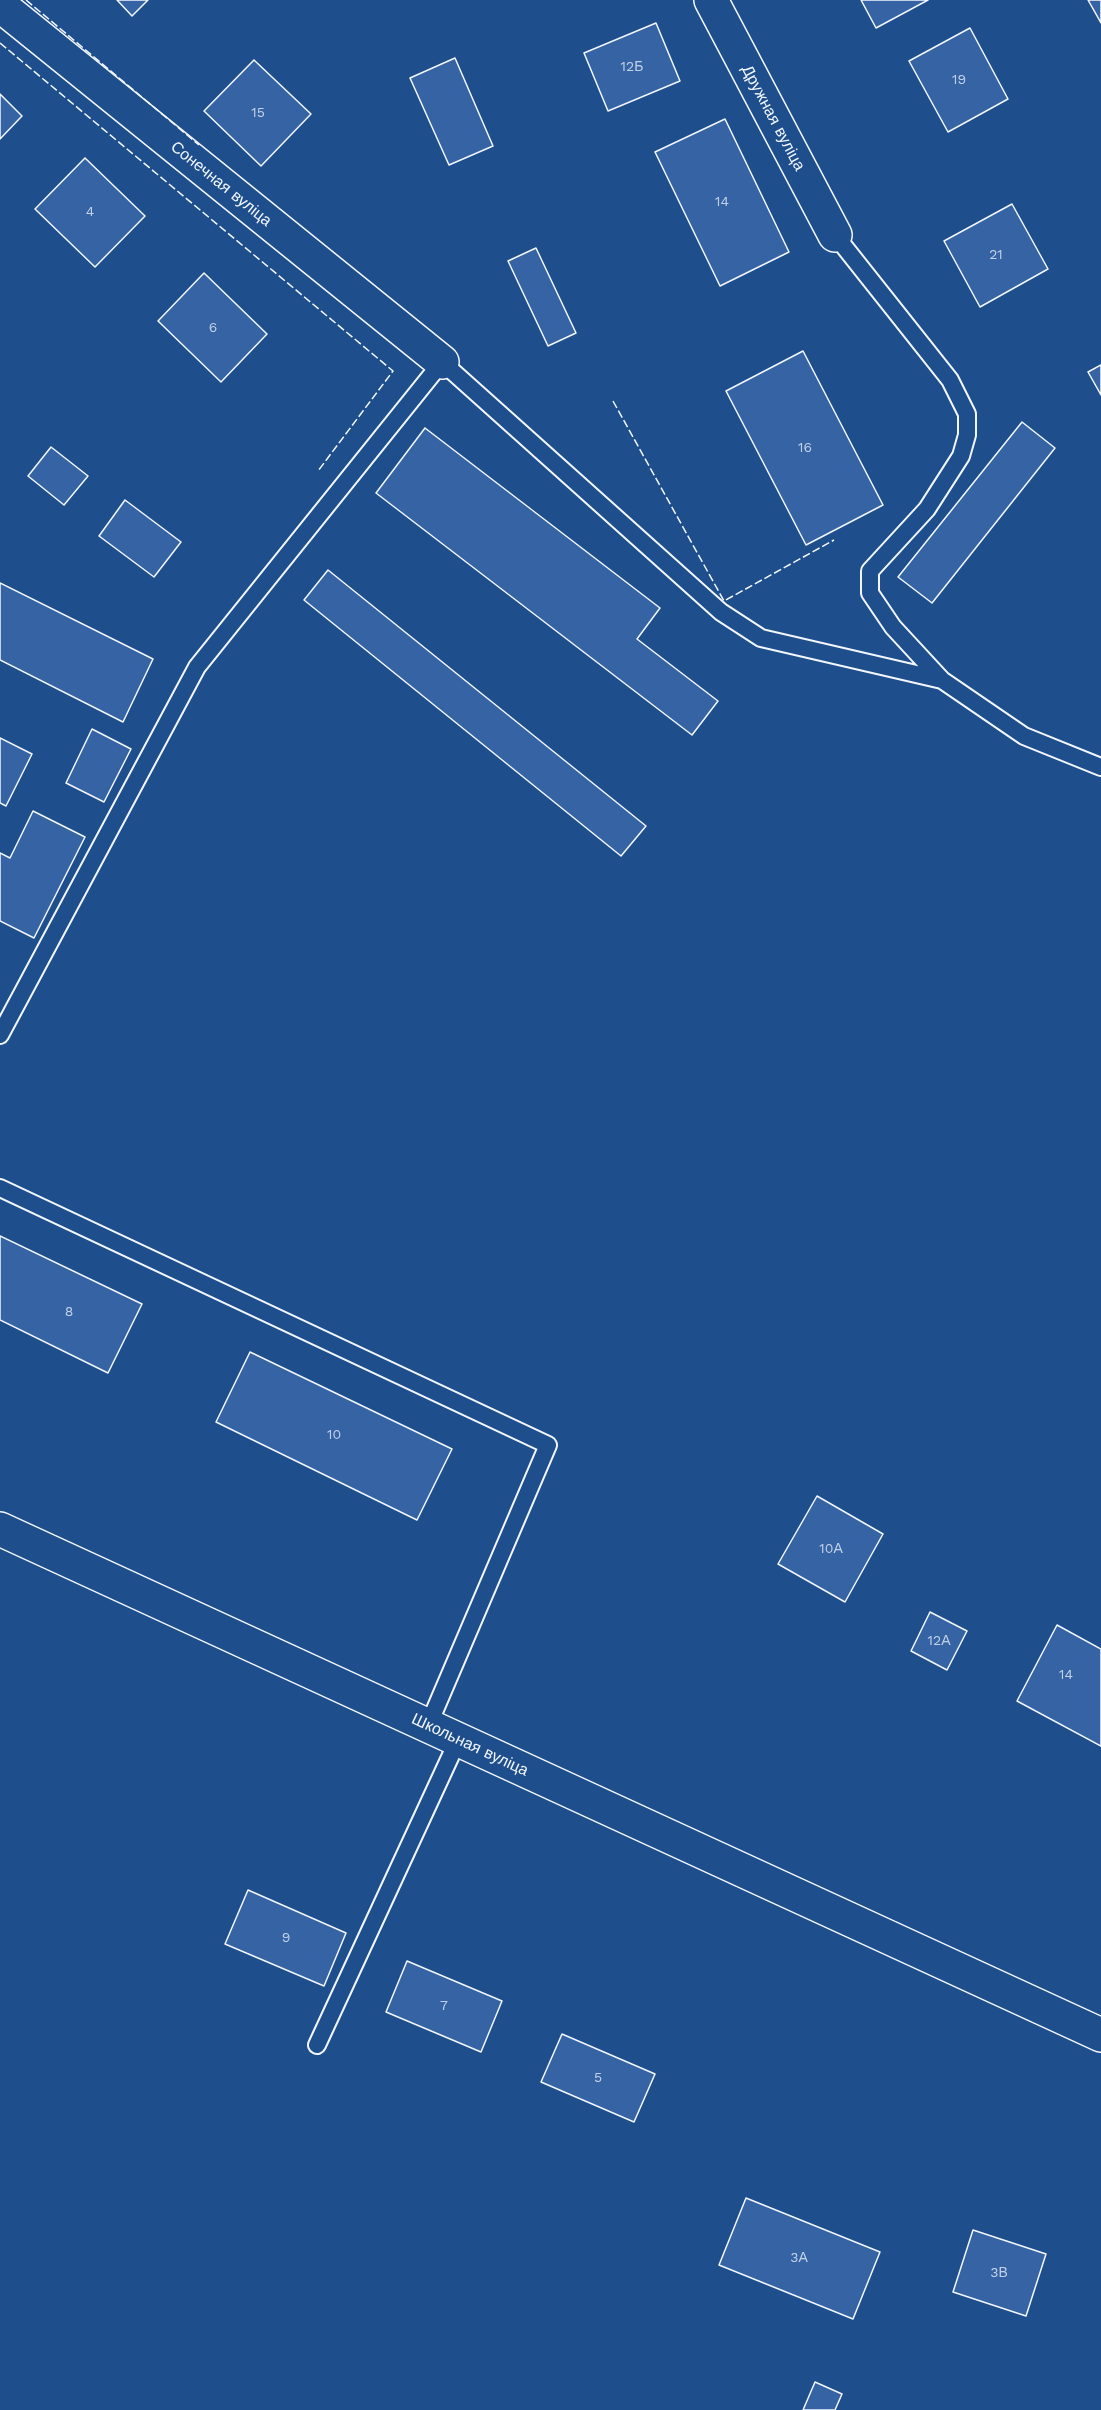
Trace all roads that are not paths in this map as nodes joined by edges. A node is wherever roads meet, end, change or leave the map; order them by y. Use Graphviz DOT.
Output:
graph roads {
  1 [pos="711,0"];
  2 [pos="0,5"];
  3 [pos="835,235"];
  4 [pos="442,362"];
  5 [pos="942,680"];
  6 [pos="1101,767"];
  7 [pos="0,1035"];
  8 [pos="0,1188"];
  9 [pos="0,1529"];
  10 [pos="428,1726"];
  11 [pos="458,1740"];
  12 [pos="1101,2035"];
  13 [pos="317,2045"];
  1 -- 3 [label="street, Дружная вуліца"];
  2 -- 4 [label="street, Сонечная вуліца"];
  3 -- 5 [label="lane"];
  4 -- 5 [label="lane"];
  4 -- 7 [label="lane"];
  5 -- 6 [label="lane"];
  8 -- 10 [label="lane"];
  9 -- 10 [label="street, Школьная вуліца"];
  10 -- 11 [label="street, Школьная вуліца"];
  11 -- 12 [label="street, Школьная вуліца"];
  11 -- 13 [label="lane"];
}
